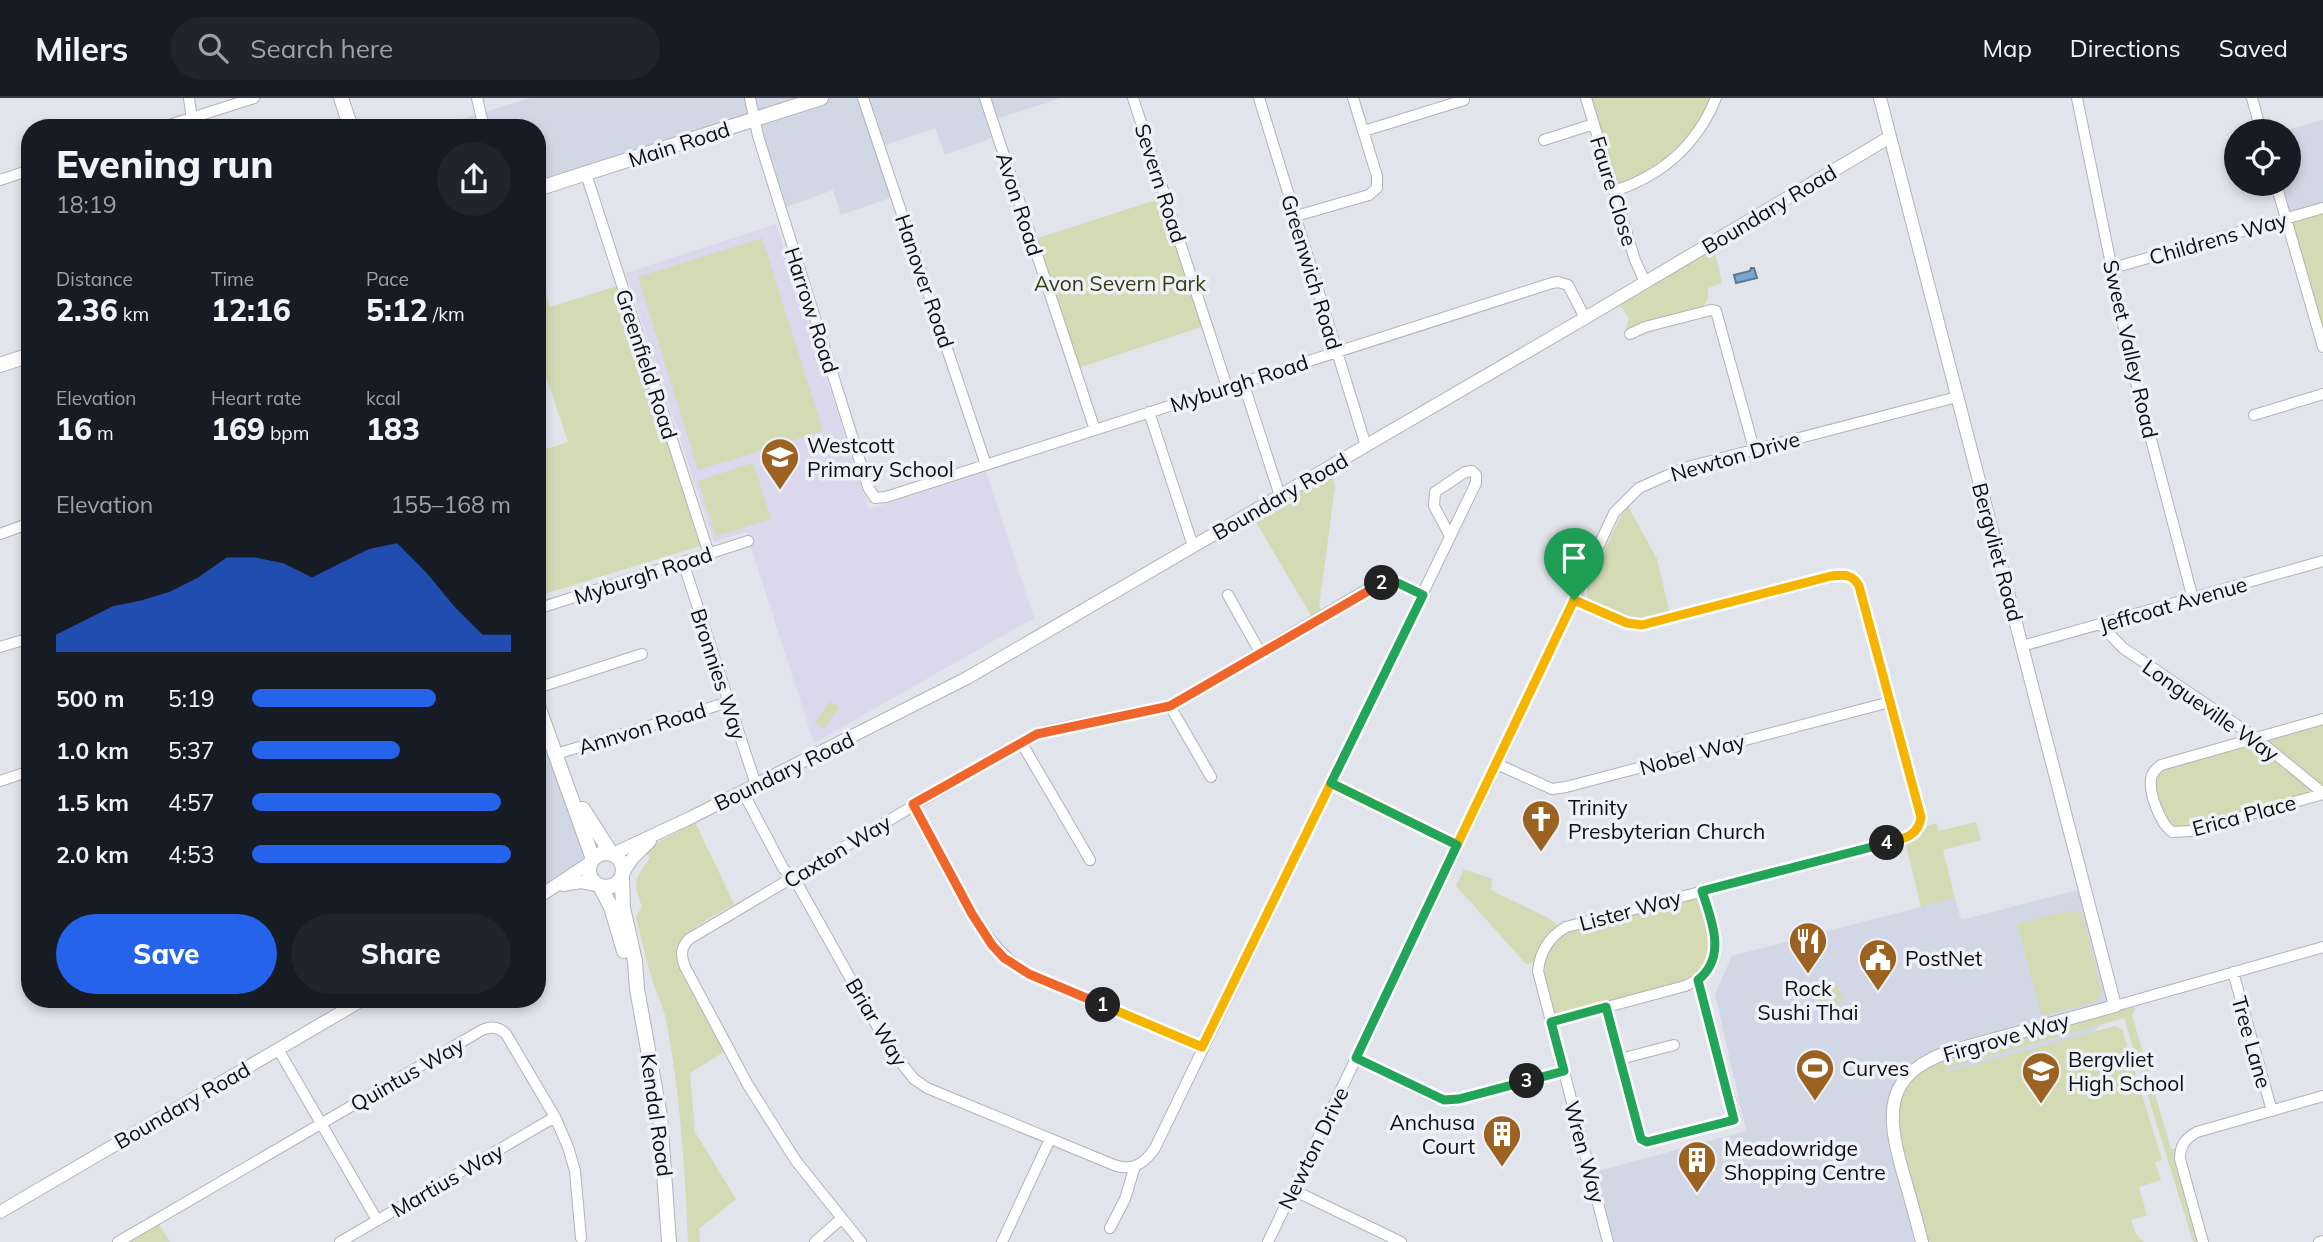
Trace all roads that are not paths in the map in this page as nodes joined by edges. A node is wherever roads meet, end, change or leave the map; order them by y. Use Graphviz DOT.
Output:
graph roads {
  1 [pos="189,98"];
  2 [pos="254,98"];
  3 [pos="341,98"];
  4 [pos="477,98"];
  5 [pos="750,98"];
  6 [pos="821,98"];
  7 [pos="863,98"];
  8 [pos="985,98"];
  9 [pos="1133,98"];
  10 [pos="1259,98"];
  11 [pos="1353,98"];
  12 [pos="1586,98"];
  13 [pos="1716,98"];
  14 [pos="1880,98"];
  15 [pos="2077,98"];
  16 [pos="2252,98"];
  17 [pos="1464,100"];
  18 [pos="192,119"];
  19 [pos="202,119"];
  20 [pos="348,119"];
  21 [pos="482,119"];
  22 [pos="2258,119"];
  23 [pos="754,120"];
  24 [pos="1594,124"];
  25 [pos="1364,131"];
  26 [pos="1890,137"];
  27 [pos="1544,140"];
  28 [pos="21,173"];
  29 [pos="586,174"];
  30 [pos="0,180"];
  31 [pos="546,186"];
  32 [pos="1614,191"];
  33 [pos="2279,196"];
  34 [pos="2323,208"];
  35 [pos="1296,216"];
  36 [pos="2286,219"];
  37 [pos="2113,268"];
  38 [pos="1645,282"];
  39 [pos="1586,318"];
  40 [pos="1630,334"];
  41 [pos="2323,347"];
  42 [pos="1336,352"];
  43 [pos="21,358"];
  44 [pos="0,365"];
  45 [pos="1243,382"];
  46 [pos="1227,387"];
  47 [pos="2323,394"];
  48 [pos="1957,397"];
  49 [pos="1149,412"];
  50 [pos="2254,415"];
  51 [pos="1095,430"];
  52 [pos="1366,446"];
  53 [pos="1754,449"];
  54 [pos="986,465"];
  55 [pos="1280,496"];
  56 [pos="875,498"];
  57 [pos="21,526"];
  58 [pos="0,534"];
  59 [pos="1450,536"];
  60 [pos="748,541"];
  61 [pos="1194,546"];
  62 [pos="709,554"];
  63 [pos="2323,561"];
  64 [pos="683,562"];
  65 [pos="1228,595"];
  66 [pos="1423,595"];
  67 [pos="2193,599"];
  68 [pos="1574,600"];
  69 [pos="546,606"];
  70 [pos="2100,624"];
  71 [pos="21,641"];
  72 [pos="2022,646"];
  73 [pos="0,647"];
  74 [pos="1260,652"];
  75 [pos="642,654"];
  76 [pos="546,685"];
  77 [pos="729,702"];
  78 [pos="1890,702"];
  79 [pos="1170,706"];
  80 [pos="2323,719"];
  81 [pos="546,727"];
  82 [pos="2256,738"];
  83 [pos="1021,742"];
  84 [pos="556,754"];
  85 [pos="1497,764"];
  86 [pos="21,774"];
  87 [pos="564,775"];
  88 [pos="1211,777"];
  89 [pos="0,780"];
  90 [pos="1331,783"];
  91 [pos="756,785"];
  92 [pos="743,792"];
  93 [pos="2323,793"];
  94 [pos="913,804"];
  95 [pos="658,834"];
  96 [pos="1457,845"];
  97 [pos="612,854"];
  98 [pos="592,860"];
  99 [pos="1090,860"];
  100 [pos="623,876"];
  101 [pos="792,878"];
  102 [pos="599,886"];
  103 [pos="552,888"];
  104 [pos="1702,891"];
  105 [pos="546,892"];
  106 [pos="1548,943"];
  107 [pos="2323,947"];
  108 [pos="2233,972"];
  109 [pos="1698,980"];
  110 [pos="637,989"];
  111 [pos="2115,1006"];
  112 [pos="1606,1007"];
  113 [pos="349,1008"];
  114 [pos="1551,1022"];
  115 [pos="1674,1045"];
  116 [pos="1202,1047"];
  117 [pos="278,1049"];
  118 [pos="1356,1058"];
  119 [pos="1620,1059"];
  120 [pos="1564,1071"];
  121 [pos="2323,1096"];
  122 [pos="2272,1111"];
  123 [pos="555,1118"];
  124 [pos="321,1124"];
  125 [pos="1051,1139"];
  126 [pos="1135,1166"];
  127 [pos="1293,1190"];
  128 [pos="0,1212"];
  129 [pos="842,1218"];
  130 [pos="377,1220"];
  131 [pos="1110,1228"];
  132 [pos="581,1238"];
  133 [pos="118,1242"];
  134 [pos="340,1242"];
  135 [pos="669,1242"];
  136 [pos="815,1242"];
  137 [pos="861,1242"];
  138 [pos="1002,1242"];
  139 [pos="1268,1242"];
  140 [pos="1401,1242"];
  141 [pos="1608,1242"];
  142 [pos="1922,1242"];
  143 [pos="2203,1242"];
  1 -- 18 [label="street"];
  2 -- 19 [label="street"];
  3 -- 20 [label="main road"];
  4 -- 21 [label="street"];
  5 -- 23 [label="street, Harrow Road"];
  6 -- 23 [label="main road, Main Road"];
  7 -- 54 [label="street, Hanover Road"];
  8 -- 51 [label="street, Avon Road"];
  9 -- 46 [label="street, Severn Road"];
  10 -- 35 [label="street, Greenwich Road"];
  11 -- 25 [label="street"];
  12 -- 24 [label="street, Faure Close"];
  13 -- 32 [label="street"];
  14 -- 26 [label="street, Bergvliet Road"];
  15 -- 37 [label="street, Sweet Valley Road"];
  16 -- 22 [label="street"];
  17 -- 25 [label="street"];
  23 -- 29 [label="main road, Main Road"];
  23 -- 56 [label="street, Harrow Road"];
  24 -- 27 [label="street"];
  24 -- 32 [label="street, Faure Close"];
  25 -- 35 [label="street"];
  26 -- 38 [label="street, Boundary Road"];
  26 -- 48 [label="street, Bergvliet Road"];
  28 -- 30 [label="street"];
  29 -- 31 [label="main road, Main Road"];
  29 -- 62 [label="street, Greenfield Road"];
  32 -- 38 [label="street, Faure Close"];
  33 -- 36 [label="street"];
  34 -- 36 [label="street, Childrens Way"];
  35 -- 42 [label="street, Greenwich Road"];
  36 -- 37 [label="street, Childrens Way"];
  36 -- 41 [label="street"];
  37 -- 67 [label="street, Sweet Valley Road"];
  38 -- 39 [label="street, Boundary Road"];
  39 -- 42 [label="street, Myburgh Road"];
  39 -- 52 [label="street, Boundary Road"];
  40 -- 53 [label="street"];
  42 -- 45 [label="street, Myburgh Road"];
  42 -- 52 [label="street, Greenwich Road"];
  43 -- 44 [label="main road"];
  45 -- 46 [label="street, Myburgh Road"];
  45 -- 55 [label="street"];
  46 -- 49 [label="street, Myburgh Road"];
  47 -- 50 [label="street"];
  48 -- 53 [label="street, Newton Drive"];
  48 -- 72 [label="street, Bergvliet Road"];
  49 -- 51 [label="street, Myburgh Road"];
  49 -- 61 [label="street"];
  51 -- 54 [label="street, Myburgh Road"];
  52 -- 55 [label="street, Boundary Road"];
  53 -- 68 [label="street, Newton Drive"];
  54 -- 56 [label="street, Myburgh Road"];
  55 -- 61 [label="street, Boundary Road"];
  57 -- 58 [label="street"];
  59 -- 59 [label="street"];
  59 -- 66 [label="street"];
  60 -- 62 [label="street, Myburgh Road"];
  61 -- 91 [label="street, Boundary Road"];
  62 -- 64 [label="street, Myburgh Road"];
  63 -- 67 [label="street, Jeffcoat Avenue"];
  64 -- 69 [label="street, Myburgh Road"];
  64 -- 77 [label="street, Bronnies Way"];
  65 -- 74 [label="street"];
  66 -- 74 [label="street, Caxton Way"];
  66 -- 90 [label="street"];
  67 -- 70 [label="street, Jeffcoat Avenue"];
  68 -- 78 [label="street"];
  68 -- 85 [label="street, Newton Drive"];
  70 -- 72 [label="street, Jeffcoat Avenue"];
  70 -- 82 [label="street, Longueville Way"];
  71 -- 73 [label="street"];
  72 -- 111 [label="street, Bergvliet Road"];
  74 -- 79 [label="street, Caxton Way"];
  75 -- 76 [label="street"];
  77 -- 84 [label="street, Annvon Road"];
  77 -- 91 [label="street, Bronnies Way"];
  78 -- 85 [label="street, Nobel Way"];
  78 -- 104 [label="street, Lister Way"];
  79 -- 83 [label="street, Caxton Way"];
  79 -- 88 [label="street"];
  80 -- 82 [label="street"];
  81 -- 84 [label="main road"];
  82 -- 93 [label="street, Longueville Way"];
  82 -- 93 [label="street, Erica Place"];
  83 -- 94 [label="street, Caxton Way"];
  83 -- 99 [label="street"];
  84 -- 87 [label="main road"];
  85 -- 96 [label="street, Newton Drive"];
  86 -- 89 [label="street"];
  87 -- 97 [label="main road"];
  87 -- 98 [label="main road"];
  90 -- 96 [label="street"];
  90 -- 116 [label="street"];
  91 -- 92 [label="street, Boundary Road"];
  92 -- 95 [label="street, Boundary Road"];
  92 -- 101 [label="street, Briar Way"];
  94 -- 101 [label="street, Caxton Way"];
  94 -- 116 [label="street"];
  95 -- 97 [label="street, Boundary Road"];
  95 -- 100 [label="street, Boundary Road"];
  96 -- 118 [label="street, Newton Drive"];
  97 -- 98 [label="main road"];
  97 -- 100 [label="main road"];
  98 -- 102 [label="main road"];
  98 -- 103 [label="street"];
  100 -- 102 [label="main road"];
  100 -- 110 [label="main road, Kendal Road"];
  101 -- 125 [label="street, Briar Way"];
  101 -- 129 [label="street, Caxton Way"];
  102 -- 103 [label="street"];
  102 -- 110 [label="main road, Kendal Road"];
  103 -- 105 [label="street"];
  104 -- 106 [label="street, Lister Way"];
  104 -- 109 [label="street"];
  106 -- 114 [label="street, Wren Way"];
  107 -- 108 [label="street"];
  108 -- 111 [label="street"];
  108 -- 122 [label="street, Tree Lane"];
  109 -- 112 [label="street"];
  109 -- 119 [label="street"];
  110 -- 135 [label="main road, Kendal Road"];
  111 -- 142 [label="street, Firgrove Way"];
  112 -- 114 [label="street"];
  112 -- 119 [label="street"];
  113 -- 117 [label="street, Boundary Road"];
  114 -- 120 [label="street, Wren Way"];
  115 -- 119 [label="street"];
  116 -- 126 [label="street"];
  117 -- 124 [label="street"];
  117 -- 128 [label="street, Boundary Road"];
  118 -- 120 [label="street"];
  118 -- 127 [label="street, Newton Drive"];
  120 -- 141 [label="street, Wren Way"];
  121 -- 122 [label="street"];
  122 -- 143 [label="street"];
  123 -- 124 [label="street, Quintus Way"];
  123 -- 130 [label="street, Martius Way"];
  123 -- 132 [label="street, Quintus Way"];
  124 -- 130 [label="street"];
  124 -- 133 [label="street, Quintus Way"];
  125 -- 126 [label="street, Briar Way"];
  125 -- 138 [label="street"];
  126 -- 131 [label="street"];
  127 -- 139 [label="street, Newton Drive"];
  127 -- 140 [label="street"];
  129 -- 136 [label="street"];
  129 -- 137 [label="street, Caxton Way"];
  130 -- 134 [label="street, Martius Way"];
}
